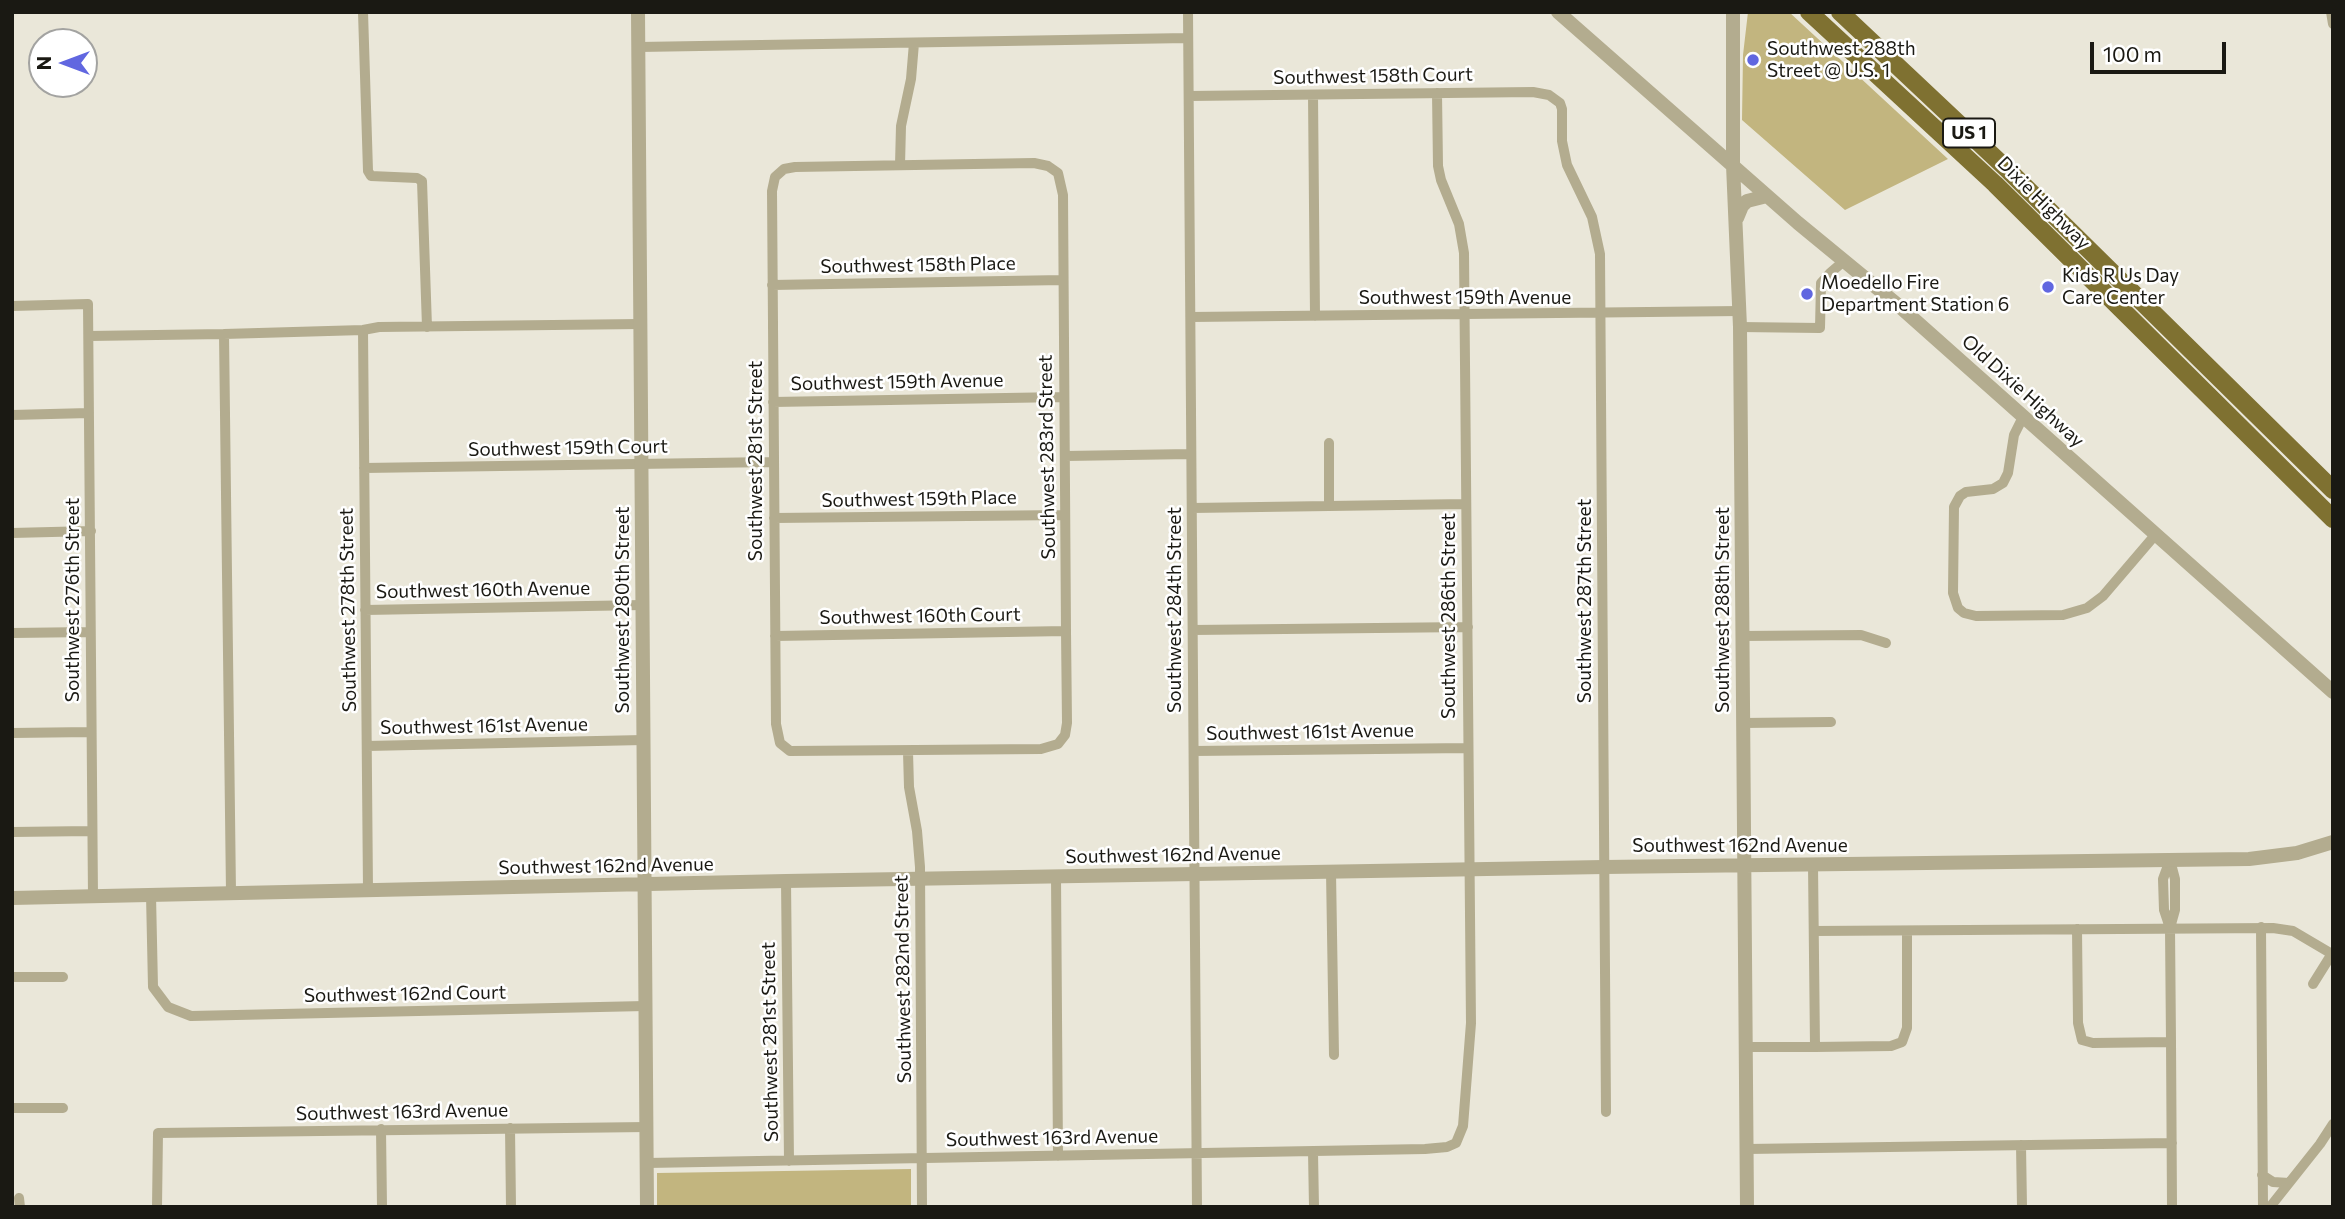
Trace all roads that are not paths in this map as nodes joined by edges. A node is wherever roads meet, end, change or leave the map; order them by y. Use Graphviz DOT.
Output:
graph roads {
  1 [pos="363,12"];
  2 [pos="638,12"];
  3 [pos="1188,12"];
  4 [pos="1558,12"];
  5 [pos="1734,12"];
  6 [pos="1809,12"];
  7 [pos="1840,12"];
  8 [pos="2330,12"];
  9 [pos="2333,24"];
  10 [pos="1188,38"];
  11 [pos="914,43"];
  12 [pos="1845,46"];
  13 [pos="639,47"];
  14 [pos="1437,93"];
  15 [pos="1313,95"];
  16 [pos="1189,96"];
  17 [pos="1557,99"];
  18 [pos="1939,105"];
  19 [pos="900,165"];
  20 [pos="1733,165"];
  21 [pos="1995,184"];
  22 [pos="1767,196"];
  23 [pos="1735,222"];
  24 [pos="2095,256"];
  25 [pos="1844,261"];
  26 [pos="1063,280"];
  27 [pos="772,285"];
  28 [pos="2097,285"];
  29 [pos="12,306"];
  30 [pos="1740,311"];
  31 [pos="1464,314"];
  32 [pos="1600,314"];
  33 [pos="1315,316"];
  34 [pos="1191,317"];
  35 [pos="640,324"];
  36 [pos="427,327"];
  37 [pos="1740,327"];
  38 [pos="363,331"];
  39 [pos="224,334"];
  40 [pos="89,336"];
  41 [pos="2198,358"];
  42 [pos="1064,397"];
  43 [pos="773,402"];
  44 [pos="89,413"];
  45 [pos="12,415"];
  46 [pos="2023,417"];
  47 [pos="1329,443"];
  48 [pos="1191,454"];
  49 [pos="1065,456"];
  50 [pos="773,462"];
  51 [pos="642,464"];
  52 [pos="364,468"];
  53 [pos="2333,490"];
  54 [pos="1466,504"];
  55 [pos="1329,506"];
  56 [pos="1192,508"];
  57 [pos="1065,514"];
  58 [pos="774,518"];
  59 [pos="2333,519"];
  60 [pos="90,531"];
  61 [pos="12,533"];
  62 [pos="2156,534"];
  63 [pos="643,605"];
  64 [pos="365,610"];
  65 [pos="1468,627"];
  66 [pos="1193,630"];
  67 [pos="1066,631"];
  68 [pos="90,632"];
  69 [pos="12,633"];
  70 [pos="1742,635"];
  71 [pos="775,636"];
  72 [pos="1886,643"];
  73 [pos="2333,692"];
  74 [pos="1831,722"];
  75 [pos="1743,723"];
  76 [pos="91,732"];
  77 [pos="12,733"];
  78 [pos="643,740"];
  79 [pos="367,746"];
  80 [pos="1468,748"];
  81 [pos="1194,751"];
  82 [pos="908,752"];
  83 [pos="92,831"];
  84 [pos="12,832"];
  85 [pos="2333,842"];
  86 [pos="2170,860"];
  87 [pos="1744,865"];
  88 [pos="1814,865"];
  89 [pos="1604,867"];
  90 [pos="1470,870"];
  91 [pos="1331,872"];
  92 [pos="1195,874"];
  93 [pos="1056,876"];
  94 [pos="920,879"];
  95 [pos="786,881"];
  96 [pos="644,884"];
  97 [pos="368,890"];
  98 [pos="231,893"];
  99 [pos="151,895"];
  100 [pos="93,896"];
  101 [pos="12,898"];
  102 [pos="2261,927"];
  103 [pos="2170,928"];
  104 [pos="2077,929"];
  105 [pos="1907,930"];
  106 [pos="1814,931"];
  107 [pos="2332,953"];
  108 [pos="12,977"];
  109 [pos="63,977"];
  110 [pos="2313,984"];
  111 [pos="645,1006"];
  112 [pos="2171,1042"];
  113 [pos="1746,1047"];
  114 [pos="1815,1047"];
  115 [pos="1334,1055"];
  116 [pos="12,1108"];
  117 [pos="63,1108"];
  118 [pos="1606,1112"];
  119 [pos="2333,1124"];
  120 [pos="647,1127"];
  121 [pos="510,1128"];
  122 [pos="381,1129"];
  123 [pos="1457,1143"];
  124 [pos="2172,1143"];
  125 [pos="2021,1145"];
  126 [pos="1747,1149"];
  127 [pos="1313,1152"];
  128 [pos="1197,1153"];
  129 [pos="1058,1156"];
  130 [pos="922,1158"];
  131 [pos="789,1161"];
  132 [pos="647,1163"];
  133 [pos="2262,1175"];
  134 [pos="2289,1183"];
  135 [pos="158,1207"];
  136 [pos="382,1207"];
  137 [pos="511,1207"];
  138 [pos="647,1207"];
  139 [pos="922,1207"];
  140 [pos="1197,1207"];
  141 [pos="1314,1207"];
  142 [pos="1747,1207"];
  143 [pos="2022,1207"];
  144 [pos="2172,1207"];
  145 [pos="2263,1207"];
  146 [pos="2270,1207"];
  1 -- 36 [label="street"];
  2 -- 13 [label="street, Southwest 280th Street"];
  3 -- 10 [label="street, Southwest 284th Street"];
  4 -- 20 [label="street, Old Dixie Highway"];
  5 -- 20 [label="street, Southwest 288th Street"];
  6 -- 12 [label="highway, Dixie Highway / US 1"];
  7 -- 18 [label="highway, Dixie Highway / US 1"];
  8 -- 9 [label="street"];
  10 -- 11 [label="street"];
  10 -- 16 [label="street, Southwest 284th Street"];
  11 -- 13 [label="street"];
  11 -- 19 [label="street"];
  12 -- 18 [label="highway"];
  12 -- 21 [label="highway, Dixie Highway / US 1"];
  13 -- 35 [label="street, Southwest 280th Street"];
  14 -- 15 [label="street, Southwest 158th Court"];
  14 -- 17 [label="street, Southwest 158th Court"];
  14 -- 31 [label="street, Southwest 286th Street"];
  15 -- 16 [label="street, Southwest 158th Court"];
  15 -- 33 [label="street"];
  16 -- 34 [label="street, Southwest 284th Street"];
  17 -- 32 [label="street, Southwest 287th Street"];
  18 -- 24 [label="highway, Dixie Highway / US 1"];
  19 -- 26 [label="street, Southwest 283rd Street"];
  19 -- 27 [label="street, Southwest 281st Street"];
  20 -- 22 [label="street, Old Dixie Highway"];
  20 -- 23 [label="street, Southwest 288th Street"];
  21 -- 24 [label="highway"];
  21 -- 28 [label="highway, Dixie Highway / US 1"];
  22 -- 23 [label="street"];
  22 -- 25 [label="street, Old Dixie Highway"];
  23 -- 30 [label="street, Southwest 288th Street"];
  24 -- 41 [label="highway, Dixie Highway / US 1"];
  25 -- 37 [label="street"];
  25 -- 46 [label="street, Old Dixie Highway"];
  26 -- 27 [label="street, Southwest 158th Place"];
  26 -- 42 [label="street, Southwest 283rd Street"];
  27 -- 43 [label="street, Southwest 281st Street"];
  28 -- 41 [label="highway"];
  28 -- 59 [label="highway, Dixie Highway / US 1"];
  29 -- 40 [label="street, Southwest 276th Street"];
  30 -- 32 [label="street, Southwest 159th Avenue"];
  30 -- 37 [label="street, Southwest 288th Street"];
  31 -- 32 [label="street, Southwest 159th Avenue"];
  31 -- 33 [label="street, Southwest 159th Avenue"];
  31 -- 54 [label="street, Southwest 286th Street"];
  32 -- 89 [label="street, Southwest 287th Street"];
  33 -- 34 [label="street, Southwest 159th Avenue"];
  34 -- 48 [label="street, Southwest 284th Street"];
  35 -- 36 [label="street"];
  35 -- 51 [label="street, Southwest 280th Street"];
  36 -- 38 [label="street"];
  37 -- 70 [label="street, Southwest 288th Street"];
  38 -- 39 [label="street"];
  38 -- 52 [label="street, Southwest 278th Street"];
  39 -- 40 [label="street"];
  39 -- 98 [label="street"];
  40 -- 44 [label="street, Southwest 276th Street"];
  41 -- 53 [label="highway, Dixie Highway / US 1"];
  42 -- 43 [label="street, Southwest 159th Avenue"];
  42 -- 49 [label="street, Southwest 283rd Street"];
  43 -- 50 [label="street, Southwest 281st Street"];
  44 -- 45 [label="street"];
  44 -- 60 [label="street, Southwest 276th Street"];
  46 -- 62 [label="street, Old Dixie Highway"];
  46 -- 62 [label="street"];
  47 -- 55 [label="street"];
  48 -- 49 [label="street"];
  48 -- 56 [label="street, Southwest 284th Street"];
  49 -- 57 [label="street, Southwest 283rd Street"];
  50 -- 51 [label="street, Southwest 159th Court"];
  50 -- 58 [label="street, Southwest 281st Street"];
  51 -- 52 [label="street, Southwest 159th Court"];
  51 -- 63 [label="street, Southwest 280th Street"];
  52 -- 64 [label="street, Southwest 278th Street"];
  54 -- 55 [label="street"];
  54 -- 65 [label="street, Southwest 286th Street"];
  55 -- 56 [label="street"];
  56 -- 66 [label="street, Southwest 284th Street"];
  57 -- 58 [label="street, Southwest 159th Place"];
  57 -- 67 [label="street, Southwest 283rd Street"];
  58 -- 71 [label="street, Southwest 281st Street"];
  60 -- 61 [label="street"];
  60 -- 68 [label="street, Southwest 276th Street"];
  62 -- 73 [label="street, Old Dixie Highway"];
  63 -- 64 [label="street, Southwest 160th Avenue"];
  63 -- 78 [label="street, Southwest 280th Street"];
  64 -- 79 [label="street, Southwest 278th Street"];
  65 -- 66 [label="street"];
  65 -- 80 [label="street, Southwest 286th Street"];
  66 -- 81 [label="street, Southwest 284th Street"];
  67 -- 71 [label="street, Southwest 160th Court"];
  67 -- 82 [label="street, Southwest 283rd Street"];
  68 -- 69 [label="street"];
  68 -- 76 [label="street, Southwest 276th Street"];
  70 -- 72 [label="street"];
  70 -- 75 [label="street, Southwest 288th Street"];
  71 -- 82 [label="street, Southwest 281st Street"];
  74 -- 75 [label="street"];
  75 -- 87 [label="street, Southwest 288th Street"];
  76 -- 77 [label="street"];
  76 -- 83 [label="street, Southwest 276th Street"];
  78 -- 79 [label="street, Southwest 161st Avenue"];
  78 -- 96 [label="street, Southwest 280th Street"];
  79 -- 97 [label="street, Southwest 278th Street"];
  80 -- 81 [label="street, Southwest 161st Avenue"];
  80 -- 90 [label="street, Southwest 286th Street"];
  81 -- 92 [label="street, Southwest 284th Street"];
  82 -- 94 [label="street, Southwest 282nd Street"];
  83 -- 84 [label="street"];
  83 -- 100 [label="street, Southwest 276th Street"];
  85 -- 86 [label="street, Southwest 162nd Avenue"];
  86 -- 88 [label="street, Southwest 162nd Avenue"];
  86 -- 103 [label="street"];
  87 -- 88 [label="street, Southwest 162nd Avenue"];
  87 -- 89 [label="street, Southwest 162nd Avenue"];
  87 -- 113 [label="street, Southwest 288th Street"];
  88 -- 106 [label="street"];
  89 -- 90 [label="street, Southwest 162nd Avenue"];
  89 -- 118 [label="street, Southwest 287th Street"];
  90 -- 91 [label="street, Southwest 162nd Avenue"];
  90 -- 123 [label="street, Southwest 286th Street"];
  91 -- 92 [label="street, Southwest 162nd Avenue"];
  91 -- 115 [label="street"];
  92 -- 93 [label="street, Southwest 162nd Avenue"];
  92 -- 128 [label="street, Southwest 284th Street"];
  93 -- 94 [label="street, Southwest 162nd Avenue"];
  93 -- 129 [label="street"];
  94 -- 95 [label="street, Southwest 162nd Avenue"];
  94 -- 130 [label="street, Southwest 282nd Street"];
  95 -- 96 [label="street, Southwest 162nd Avenue"];
  95 -- 131 [label="street, Southwest 281st Street"];
  96 -- 97 [label="street, Southwest 162nd Avenue"];
  96 -- 111 [label="street, Southwest 280th Street"];
  97 -- 98 [label="street, Southwest 162nd Avenue"];
  98 -- 99 [label="street, Southwest 162nd Avenue"];
  99 -- 100 [label="street, Southwest 162nd Avenue"];
  99 -- 111 [label="street, Southwest 162nd Court"];
  100 -- 101 [label="street, Southwest 162nd Avenue"];
  102 -- 103 [label="street"];
  102 -- 107 [label="street"];
  102 -- 133 [label="street"];
  103 -- 104 [label="street"];
  103 -- 112 [label="street"];
  104 -- 105 [label="street"];
  104 -- 112 [label="street"];
  105 -- 106 [label="street"];
  105 -- 114 [label="street"];
  106 -- 114 [label="street"];
  107 -- 110 [label="street"];
  108 -- 109 [label="street"];
  111 -- 120 [label="street, Southwest 280th Street"];
  112 -- 124 [label="street"];
  113 -- 114 [label="street"];
  113 -- 126 [label="street, Southwest 288th Street"];
  116 -- 117 [label="street"];
  119 -- 134 [label="street"];
  120 -- 121 [label="street, Southwest 163rd Avenue"];
  120 -- 132 [label="street, Southwest 280th Street"];
  121 -- 122 [label="street, Southwest 163rd Avenue"];
  121 -- 137 [label="street"];
  122 -- 135 [label="street, Southwest 163rd Avenue"];
  122 -- 136 [label="street"];
  123 -- 127 [label="street, Southwest 163rd Avenue"];
  124 -- 125 [label="street"];
  124 -- 144 [label="street"];
  125 -- 126 [label="street"];
  125 -- 143 [label="street"];
  126 -- 142 [label="street, Southwest 288th Street"];
  127 -- 128 [label="street, Southwest 163rd Avenue"];
  127 -- 141 [label="street"];
  128 -- 129 [label="street, Southwest 163rd Avenue"];
  128 -- 140 [label="street, Southwest 284th Street"];
  129 -- 130 [label="street, Southwest 163rd Avenue"];
  130 -- 131 [label="street, Southwest 163rd Avenue"];
  130 -- 139 [label="street, Southwest 282nd Street"];
  131 -- 132 [label="street, Southwest 163rd Avenue"];
  132 -- 138 [label="street, Southwest 280th Street"];
  133 -- 134 [label="street"];
  133 -- 145 [label="street"];
  134 -- 146 [label="street"];
}
